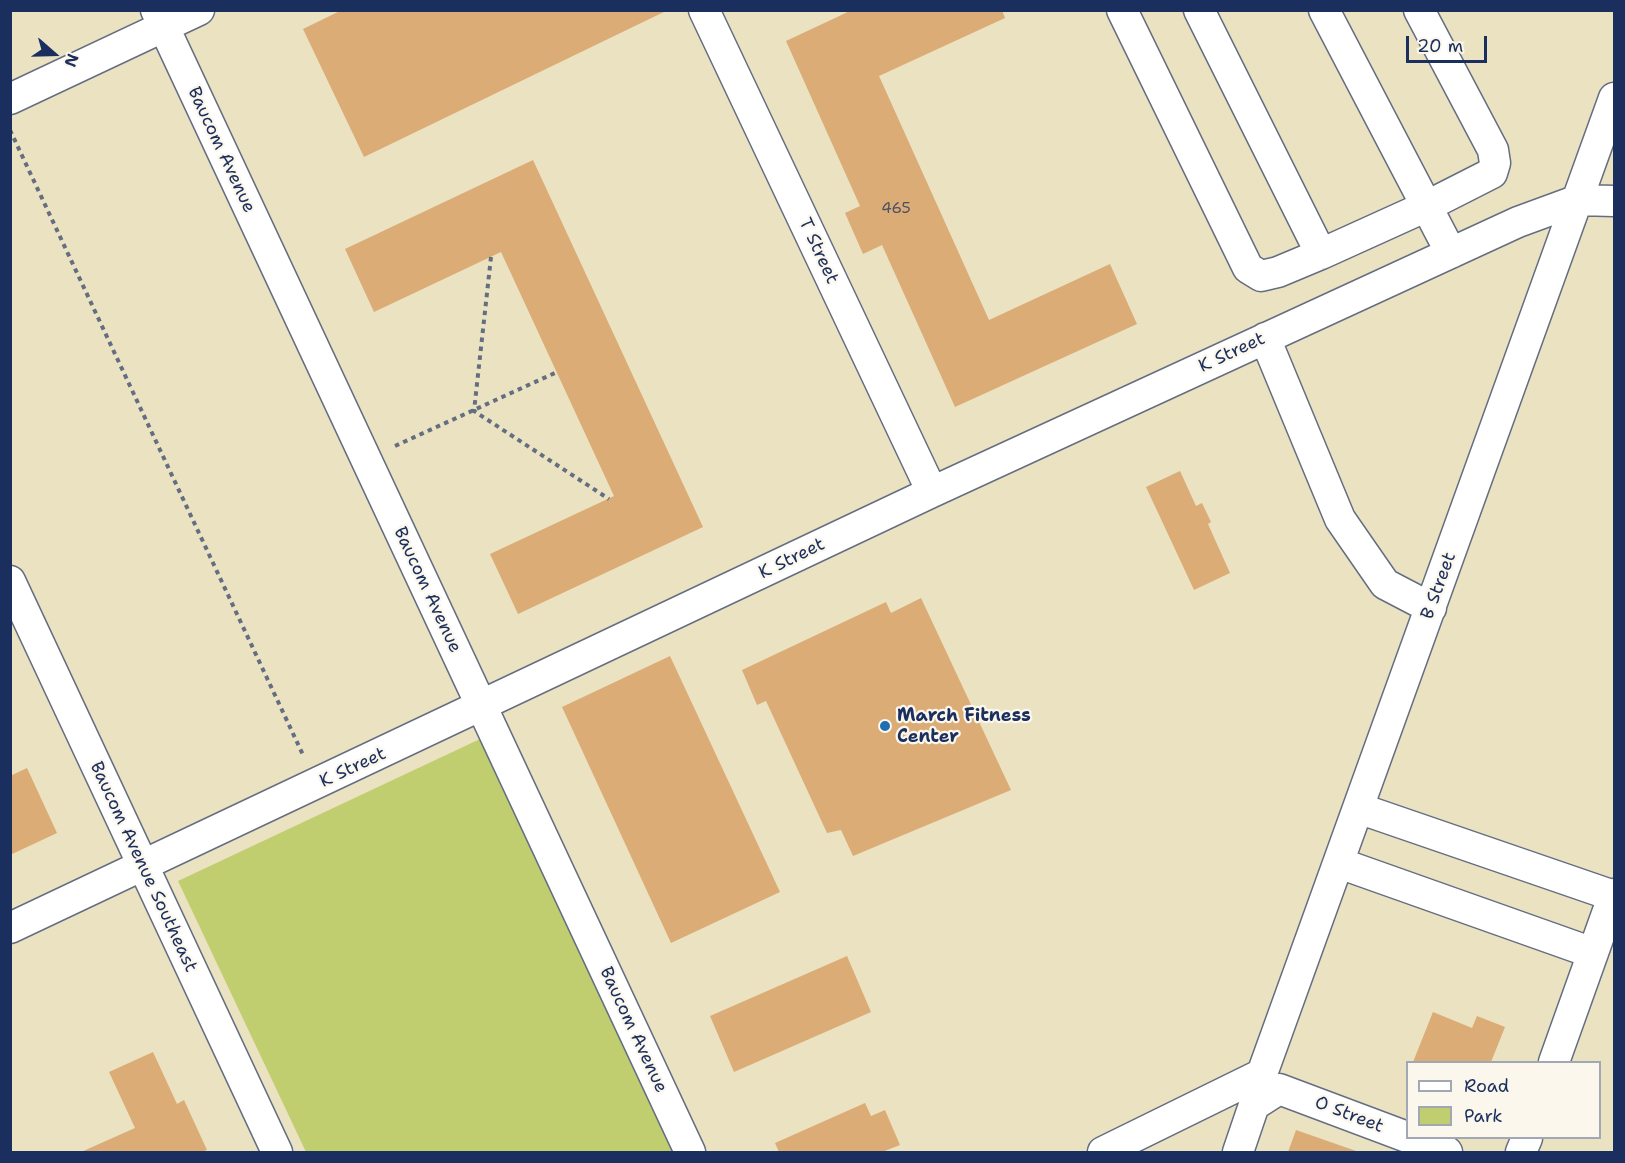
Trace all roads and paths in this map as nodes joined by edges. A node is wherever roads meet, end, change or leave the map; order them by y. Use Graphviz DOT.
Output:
graph roads {
  1 [pos="200,10"];
  2 [pos="704,10"];
  3 [pos="1122,10"];
  4 [pos="1198,10"];
  5 [pos="1324,10"];
  6 [pos="1419,10"];
  7 [pos="160,19"];
  8 [pos="1614,98"];
  9 [pos="10,99"];
  10 [pos="10,130"];
  11 [pos="1578,200"];
  12 [pos="1614,201"];
  13 [pos="1427,206"];
  14 [pos="1451,253"];
  15 [pos="1321,254"];
  16 [pos="491,257"];
  17 [pos="1265,338"];
  18 [pos="557,372"];
  19 [pos="474,411"];
  20 [pos="395,446"];
  21 [pos="932,492"];
  22 [pos="609,498"];
  23 [pos="10,581"];
  24 [pos="1431,608"];
  25 [pos="481,707"];
  26 [pos="304,758"];
  27 [pos="1358,808"];
  28 [pos="1339,863"];
  29 [pos="143,866"];
  30 [pos="1614,895"];
  31 [pos="10,928"];
  32 [pos="1593,953"];
  33 [pos="1554,1061"];
  34 [pos="1406,1137"];
  35 [pos="1412,1139"];
  36 [pos="277,1152"];
  37 [pos="690,1152"];
  38 [pos="1103,1152"];
  39 [pos="1238,1152"];
  40 [pos="1447,1152"];
  1 -- 7 [label="street"];
  2 -- 21 [label="street, T Street"];
  3 -- 15 [label="street"];
  4 -- 15 [label="street"];
  5 -- 13 [label="street"];
  6 -- 13 [label="street"];
  7 -- 9 [label="street"];
  7 -- 25 [label="street, Baucom Avenue"];
  8 -- 11 [label="street, B Street"];
  10 -- 26 [label="path"];
  11 -- 12 [label="street"];
  11 -- 14 [label="street, K Street"];
  11 -- 24 [label="street, B Street"];
  13 -- 14 [label="street"];
  13 -- 15 [label="street"];
  14 -- 17 [label="street, K Street"];
  16 -- 19 [label="path"];
  17 -- 21 [label="street, K Street"];
  17 -- 24 [label="street"];
  18 -- 19 [label="path"];
  19 -- 20 [label="path"];
  19 -- 22 [label="path"];
  21 -- 25 [label="street, K Street"];
  23 -- 29 [label="street, Baucom Avenue Southeast"];
  24 -- 27 [label="street, B Street"];
  25 -- 29 [label="street, K Street"];
  25 -- 37 [label="street, Baucom Avenue"];
  27 -- 28 [label="street, B Street"];
  27 -- 30 [label="street"];
  28 -- 32 [label="street"];
  28 -- 38 [label="street, B Street"];
  29 -- 31 [label="street, K Street"];
  29 -- 36 [label="street, Baucom Avenue Southeast"];
  30 -- 32 [label="street"];
  32 -- 33 [label="street"];
  34 -- 39 [label="street, O Street"];
  35 -- 40 [label="street, O Street"];
}
